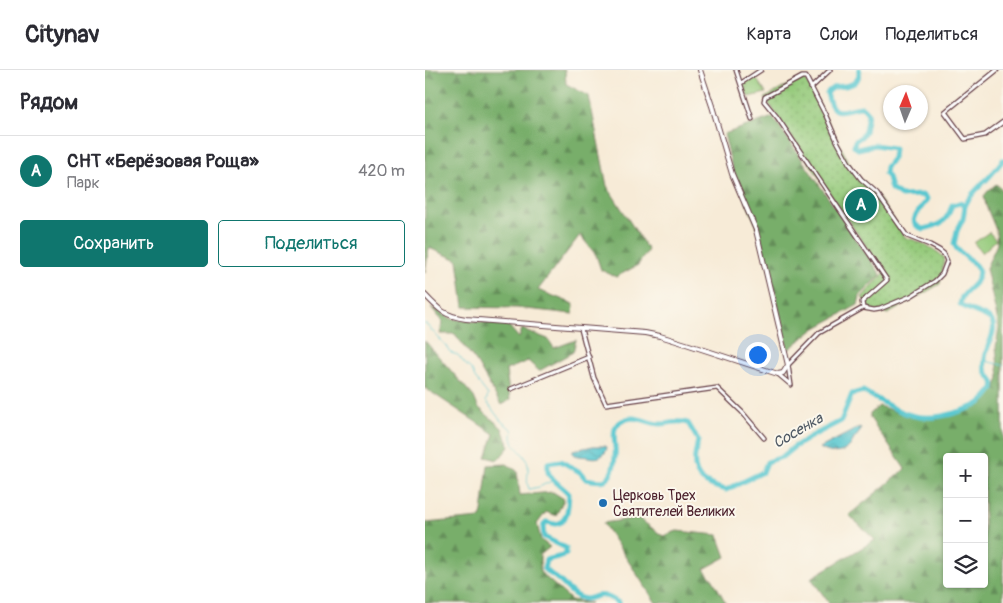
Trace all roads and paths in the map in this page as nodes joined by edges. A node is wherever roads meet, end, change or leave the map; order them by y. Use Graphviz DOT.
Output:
graph roads {
  1 [pos="700,70"];
  2 [pos="736,70"];
  3 [pos="761,70"];
  4 [pos="831,70"];
  5 [pos="997,70"];
  6 [pos="741,83"];
  7 [pos="811,88"];
  8 [pos="752,119"];
  9 [pos="1003,122"];
  10 [pos="425,295"];
  11 [pos="863,308"];
  12 [pos="581,328"];
  13 [pos="589,357"];
  14 [pos="787,365"];
  15 [pos="778,374"];
  16 [pos="511,389"];
  17 [pos="764,438"];
  1 -- 14 [label="street"];
  2 -- 6 [label="street"];
  3 -- 6 [label="street"];
  4 -- 7 [label="street"];
  5 -- 9 [label="street"];
  6 -- 8 [label="street"];
  7 -- 11 [label="street"];
  7 -- 11 [label="street"];
  10 -- 12 [label="street"];
  11 -- 14 [label="street"];
  12 -- 13 [label="street"];
  12 -- 15 [label="street"];
  13 -- 16 [label="street"];
  13 -- 17 [label="street"];
  14 -- 15 [label="street"];
  14 -- 15 [label="street"];
}
